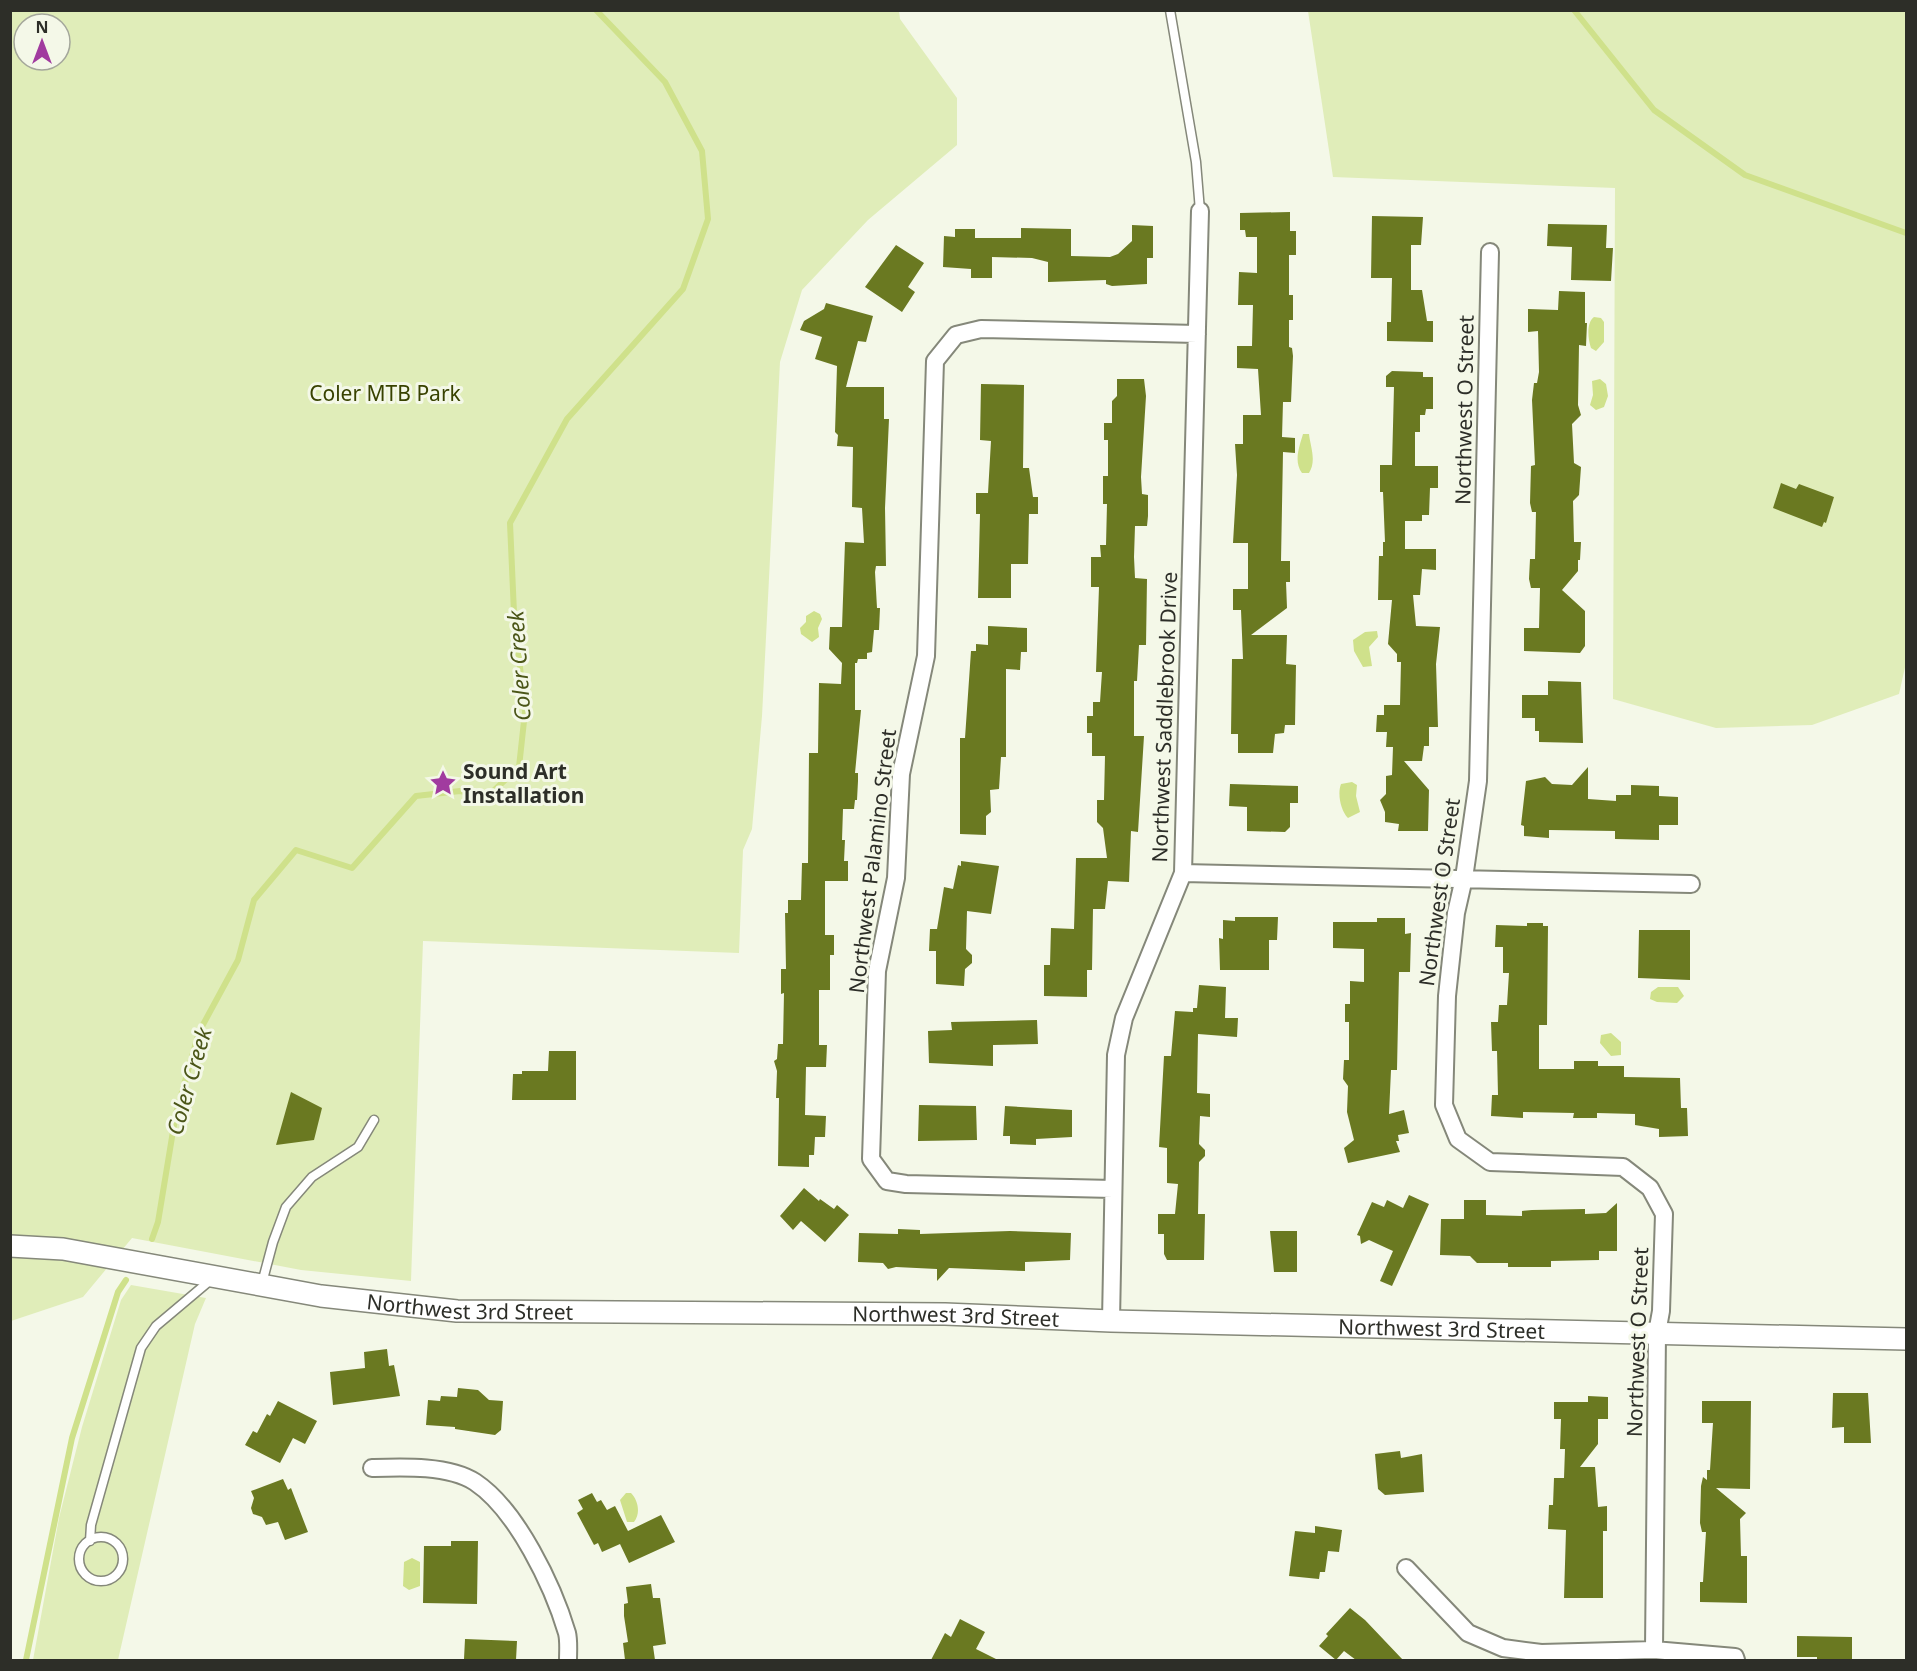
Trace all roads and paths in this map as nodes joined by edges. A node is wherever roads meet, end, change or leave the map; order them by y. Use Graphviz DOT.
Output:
graph roads {
  1 [pos="1170,10"];
  2 [pos="1200,211"];
  3 [pos="1490,252"];
  4 [pos="1197,334"];
  5 [pos="1183,873"];
  6 [pos="1464,878"];
  7 [pos="1691,884"];
  8 [pos="374,1120"];
  9 [pos="1113,1190"];
  10 [pos="10,1246"];
  11 [pos="214,1278"];
  12 [pos="261,1287"];
  13 [pos="1111,1321"];
  14 [pos="1657,1333"];
  15 [pos="1906,1339"];
  16 [pos="372,1468"];
  17 [pos="90,1541"];
  18 [pos="1406,1568"];
  19 [pos="1654,1650"];
  20 [pos="568,1660"];
  21 [pos="1736,1660"];
  1 -- 2 [label="lane"];
  2 -- 4 [label="street, Northwest Saddlebrook Drive"];
  3 -- 6 [label="street, Northwest O Street"];
  4 -- 5 [label="street, Northwest Saddlebrook Drive"];
  4 -- 9 [label="street, Northwest Palamino Street"];
  5 -- 6 [label="street"];
  5 -- 9 [label="street, Northwest Saddlebrook Drive"];
  6 -- 7 [label="street"];
  6 -- 14 [label="street, Northwest O Street"];
  8 -- 12 [label="lane"];
  9 -- 13 [label="street, Northwest Saddlebrook Drive"];
  10 -- 11 [label="street, Northwest 3rd Street"];
  11 -- 12 [label="street, Northwest 3rd Street"];
  11 -- 17 [label="lane"];
  12 -- 13 [label="street, Northwest 3rd Street"];
  13 -- 14 [label="street, Northwest 3rd Street"];
  14 -- 15 [label="street, Northwest 3rd Street"];
  14 -- 19 [label="street, Northwest O Street"];
  16 -- 20 [label="street"];
  17 -- 17 [label="lane"];
  18 -- 19 [label="street"];
  19 -- 21 [label="street"];
}
